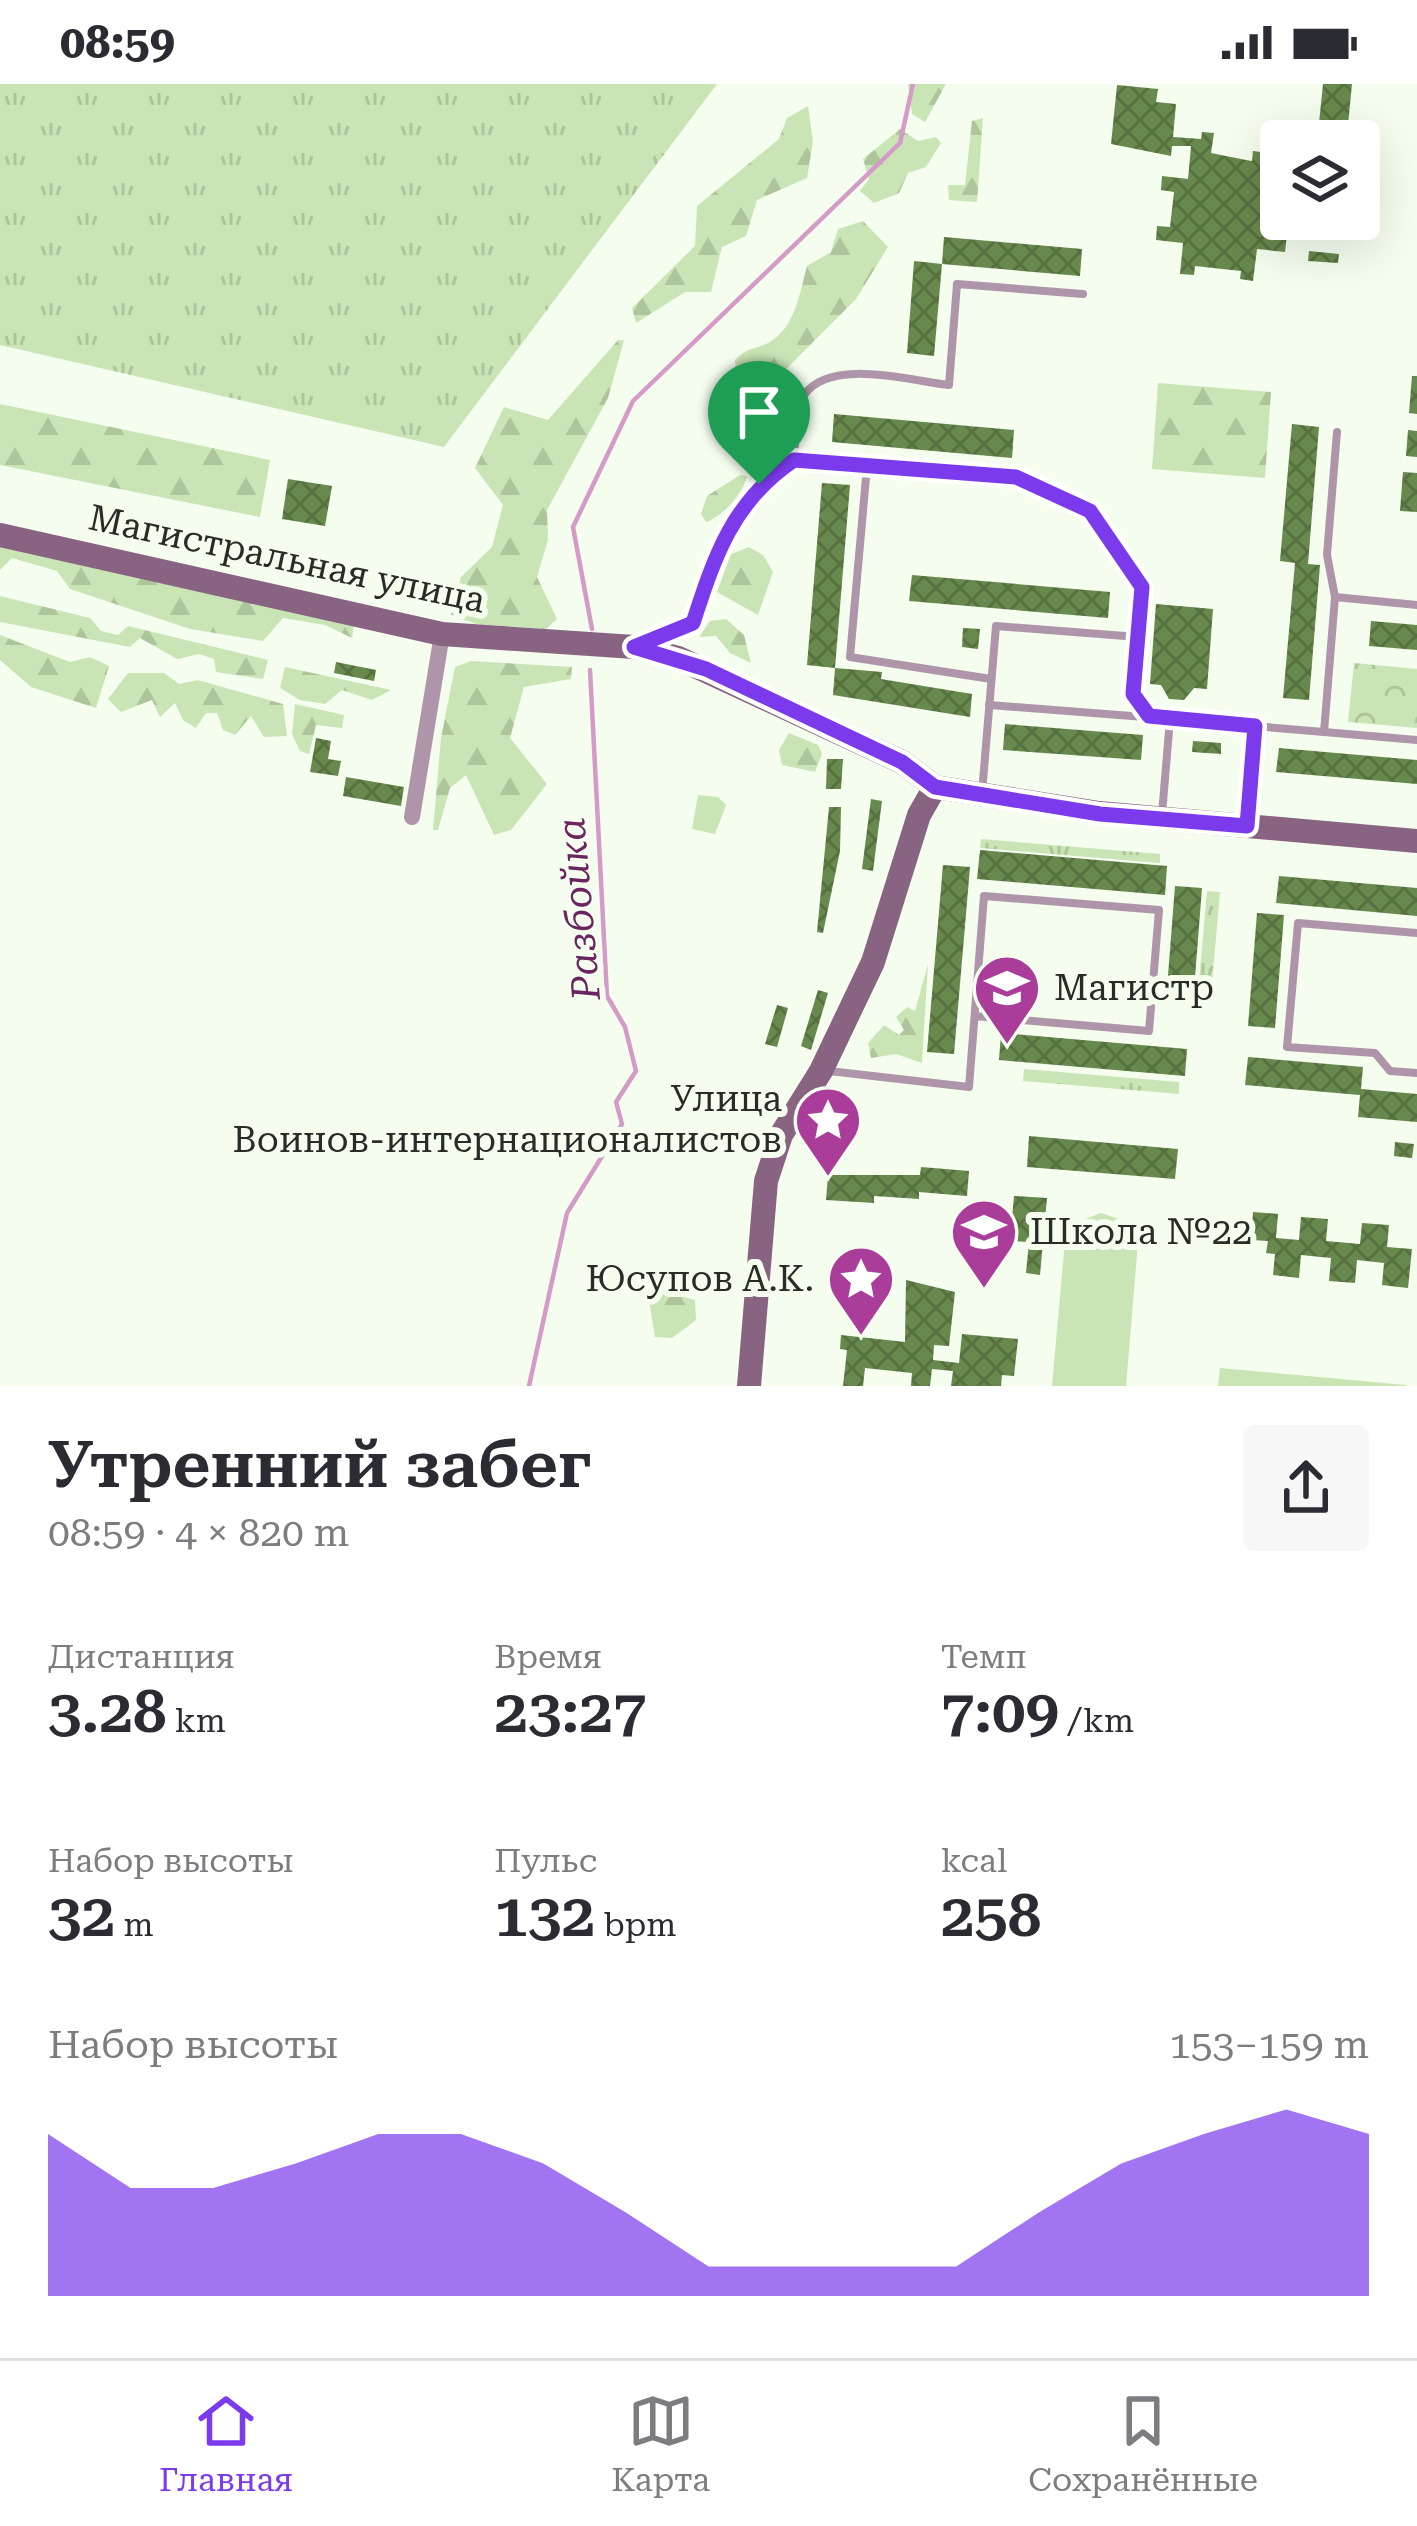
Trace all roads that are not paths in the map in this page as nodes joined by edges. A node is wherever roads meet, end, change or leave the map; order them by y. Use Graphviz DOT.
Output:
graph roads {
  1 [pos="1083,295"];
  2 [pos="1337,432"];
  3 [pos="794,460"];
  4 [pos="867,466"];
  5 [pos="0,535"];
  6 [pos="1335,597"];
  7 [pos="1417,605"];
  8 [pos="442,634"];
  9 [pos="1138,637"];
  10 [pos="634,647"];
  11 [pos="991,679"];
  12 [pos="989,705"];
  13 [pos="1149,716"];
  14 [pos="1170,719"];
  15 [pos="1255,726"];
  16 [pos="1324,731"];
  17 [pos="1417,740"];
  18 [pos="935,787"];
  19 [pos="981,794"];
  20 [pos="412,817"];
  21 [pos="1162,819"];
  22 [pos="1247,826"];
  23 [pos="1417,841"];
  24 [pos="1417,933"];
  25 [pos="975,1016"];
  26 [pos="821,1070"];
  27 [pos="1417,1073"];
  28 [pos="749,1386"];
  1 -- 3 [label="lane"];
  2 -- 6 [label="lane"];
  3 -- 4 [label="lane"];
  3 -- 10 [label="lane"];
  4 -- 9 [label="lane"];
  4 -- 11 [label="lane"];
  5 -- 8 [label="street, Магистральная улица"];
  6 -- 7 [label="lane"];
  6 -- 16 [label="lane"];
  8 -- 10 [label="street, Магистральная улица"];
  8 -- 20 [label="street"];
  9 -- 11 [label="lane"];
  9 -- 13 [label="lane"];
  10 -- 18 [label="street, Магистральная улица"];
  11 -- 12 [label="lane"];
  12 -- 13 [label="lane"];
  12 -- 19 [label="lane"];
  13 -- 14 [label="lane"];
  14 -- 15 [label="lane"];
  14 -- 21 [label="lane"];
  15 -- 16 [label="lane"];
  15 -- 22 [label="lane"];
  16 -- 17 [label="lane"];
  18 -- 19 [label="street"];
  18 -- 26 [label="street"];
  19 -- 21 [label="street"];
  21 -- 22 [label="street"];
  22 -- 23 [label="street"];
  24 -- 27 [label="lane"];
  25 -- 25 [label="lane"];
  25 -- 26 [label="lane"];
  26 -- 28 [label="street"];
}
